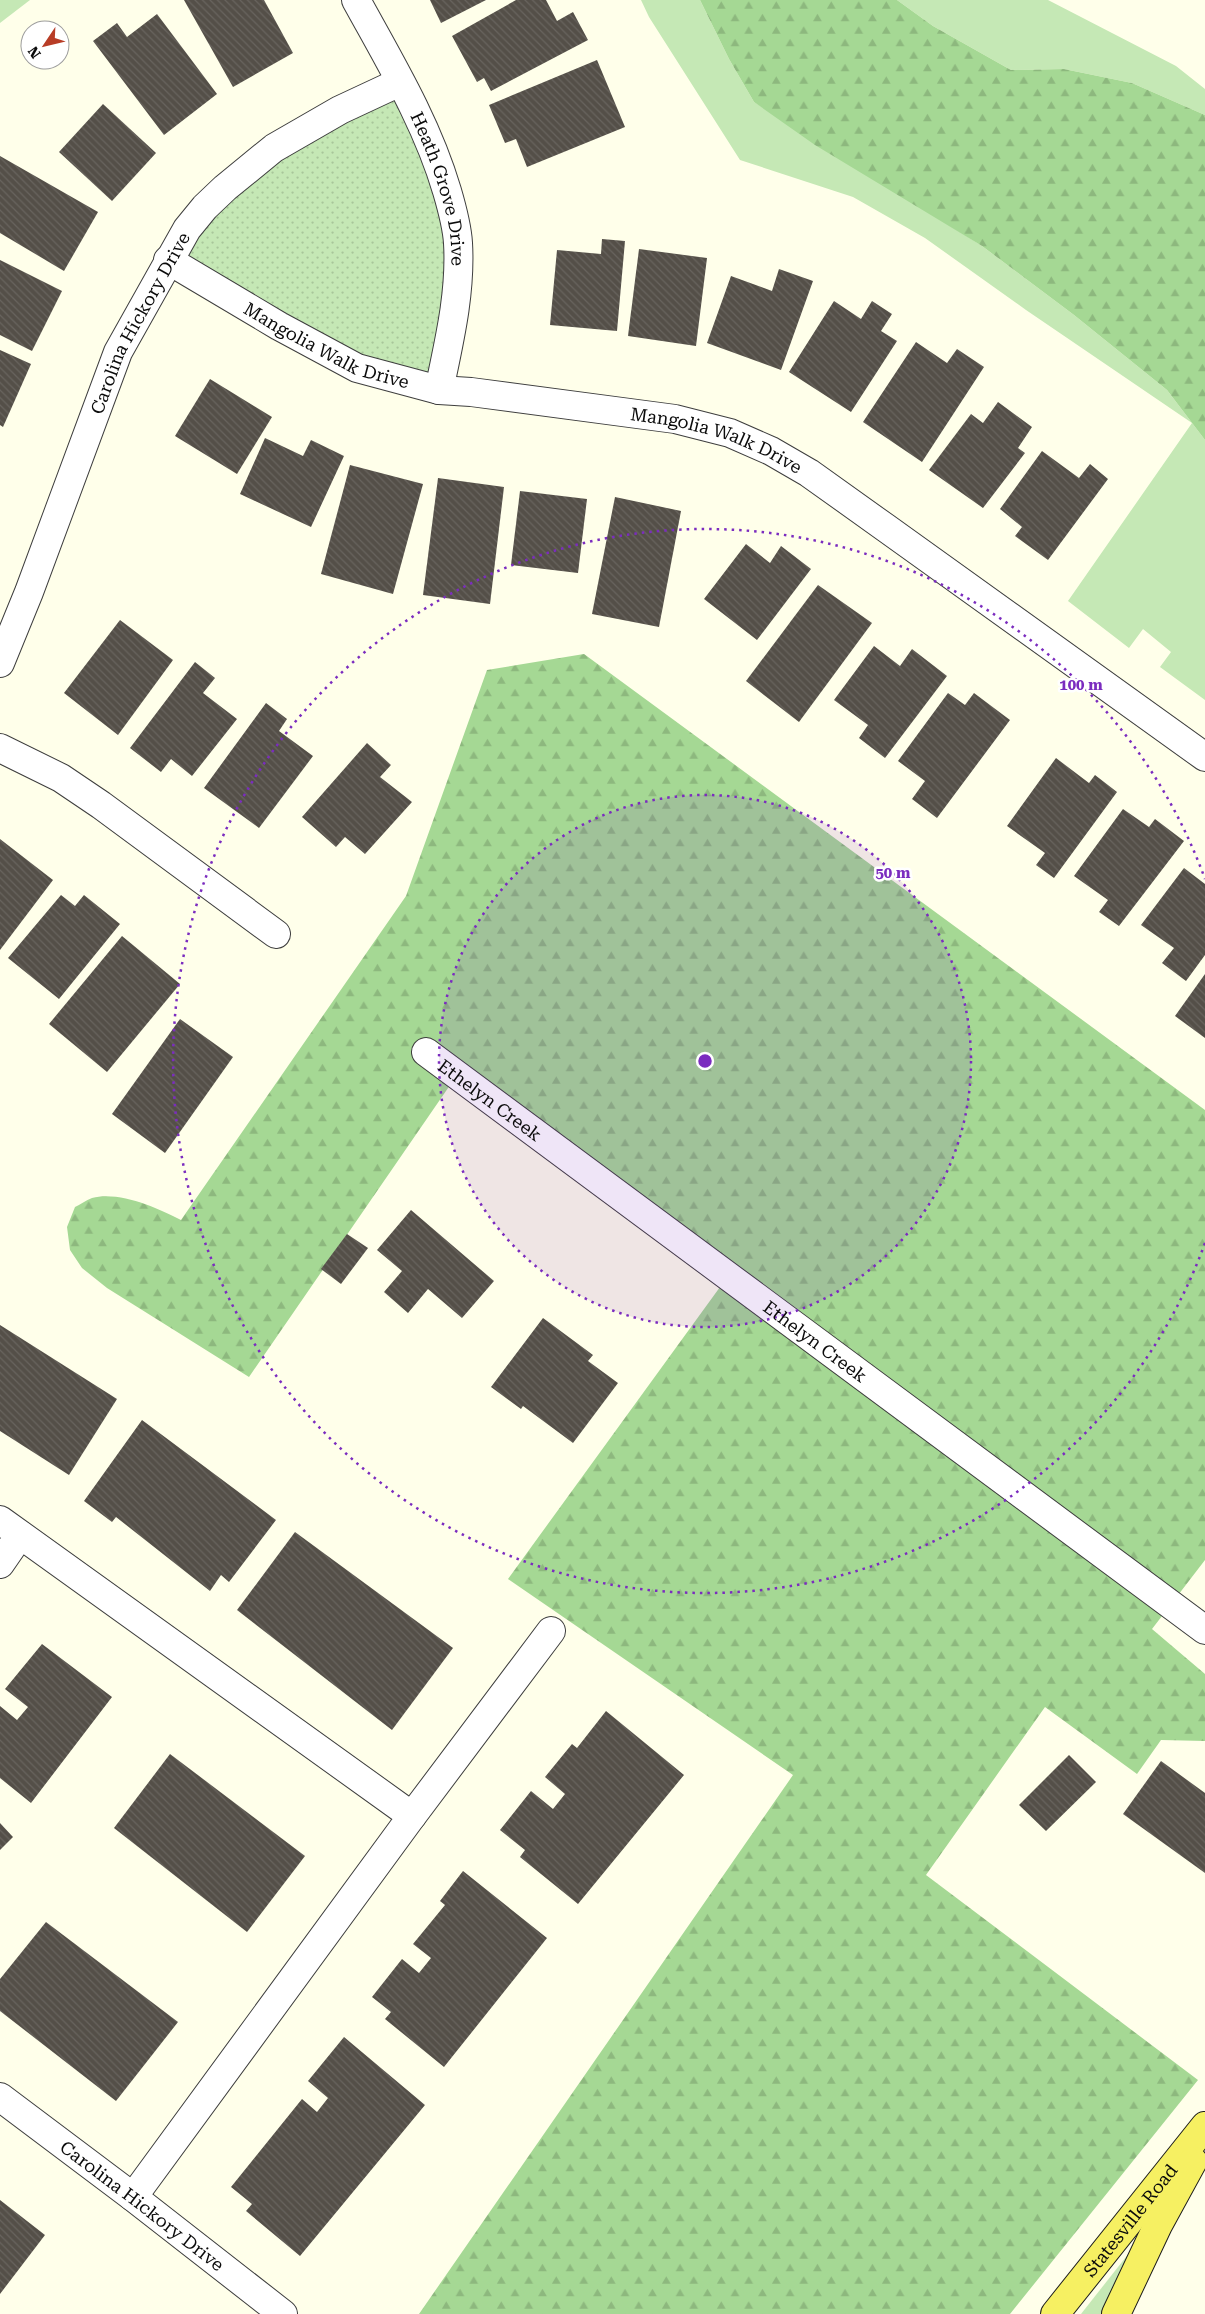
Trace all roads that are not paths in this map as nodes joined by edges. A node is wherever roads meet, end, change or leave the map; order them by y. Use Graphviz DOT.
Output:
graph roads {
  1 [pos="356,0"];
  2 [pos="400,82"];
  3 [pos="168,260"];
  4 [pos="439,390"];
  5 [pos="0,664"];
  6 [pos="0,748"];
  7 [pos="1205,757"];
  8 [pos="276,934"];
  9 [pos="426,1052"];
  10 [pos="10,1527"];
  11 [pos="0,1564"];
  12 [pos="1205,1630"];
  13 [pos="551,1631"];
  14 [pos="412,1816"];
  15 [pos="0,2097"];
  16 [pos="1205,2126"];
  17 [pos="1205,2139"];
  18 [pos="133,2196"];
  19 [pos="283,2314"];
  20 [pos="1055,2314"];
  21 [pos="1116,2314"];
  1 -- 2 [label="street, Heath Grove Drive"];
  2 -- 3 [label="street, Carolina Hickory Drive"];
  2 -- 4 [label="street, Heath Grove Drive"];
  3 -- 4 [label="street, Mangolia Walk Drive"];
  3 -- 5 [label="street, Carolina Hickory Drive"];
  4 -- 7 [label="street, Mangolia Walk Drive"];
  6 -- 8 [label="street"];
  9 -- 12 [label="street, Ethelyn Creek"];
  10 -- 11 [label="street"];
  10 -- 14 [label="street"];
  13 -- 14 [label="street"];
  14 -- 18 [label="street"];
  15 -- 18 [label="street, Carolina Hickory Drive"];
  16 -- 20 [label="main road, Statesville Road"];
  17 -- 21 [label="main road"];
  18 -- 19 [label="street, Carolina Hickory Drive"];
}
